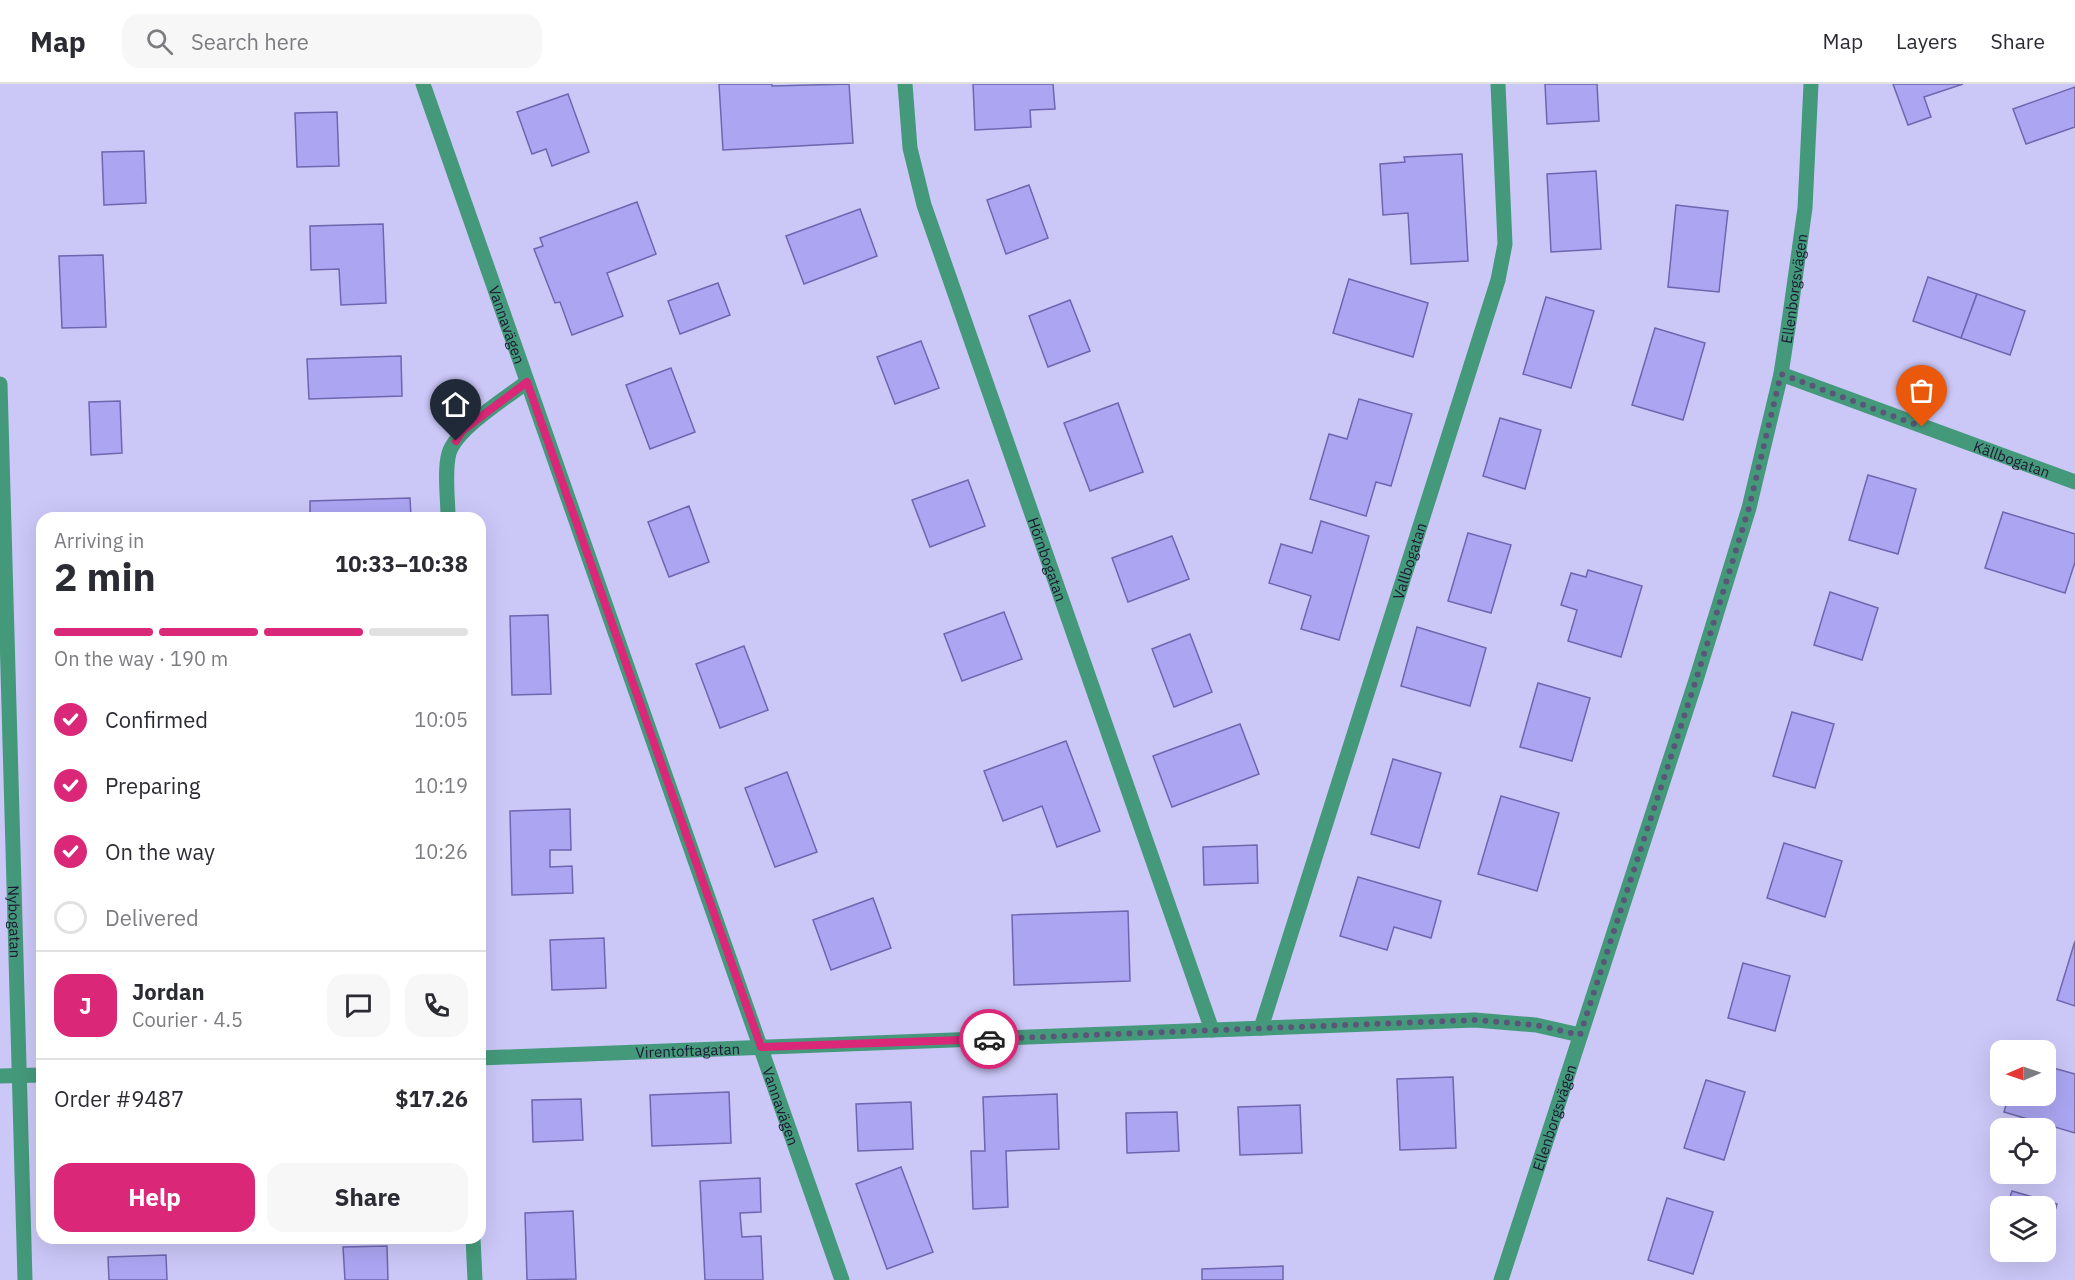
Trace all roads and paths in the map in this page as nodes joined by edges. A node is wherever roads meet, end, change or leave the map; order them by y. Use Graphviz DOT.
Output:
graph roads {
  1 [pos="423,84"];
  2 [pos="905,84"];
  3 [pos="1498,84"];
  4 [pos="1811,84"];
  5 [pos="1781,374"];
  6 [pos="527,382"];
  7 [pos="0,384"];
  8 [pos="2075,482"];
  9 [pos="448,512"];
  10 [pos="1261,1028"];
  11 [pos="1212,1030"];
  12 [pos="1580,1035"];
  13 [pos="761,1047"];
  14 [pos="486,1058"];
  15 [pos="36,1075"];
  16 [pos="0,1076"];
  17 [pos="20,1076"];
  18 [pos="473,1244"];
  19 [pos="25,1280"];
  20 [pos="475,1280"];
  21 [pos="842,1280"];
  22 [pos="1501,1280"];
  1 -- 6 [label="street, Vannavägen"];
  2 -- 11 [label="street, Hörnbogatan"];
  3 -- 10 [label="street, Vallbogatan"];
  4 -- 5 [label="street, Ellenborgsvägen"];
  5 -- 8 [label="street, Källbogatan"];
  5 -- 12 [label="street, Ellenborgsvägen"];
  6 -- 9 [label="street"];
  6 -- 13 [label="street, Vannavägen"];
  7 -- 17 [label="street, Nybogatan"];
  10 -- 11 [label="street, Virentoftagatan"];
  10 -- 12 [label="street, Virentoftagatan"];
  11 -- 13 [label="street, Virentoftagatan"];
  12 -- 22 [label="street, Ellenborgsvägen"];
  13 -- 14 [label="street, Virentoftagatan"];
  13 -- 21 [label="street, Vannavägen"];
  15 -- 17 [label="street"];
  16 -- 17 [label="street"];
  17 -- 19 [label="street, Nybogatan"];
  18 -- 20 [label="street"];
}
